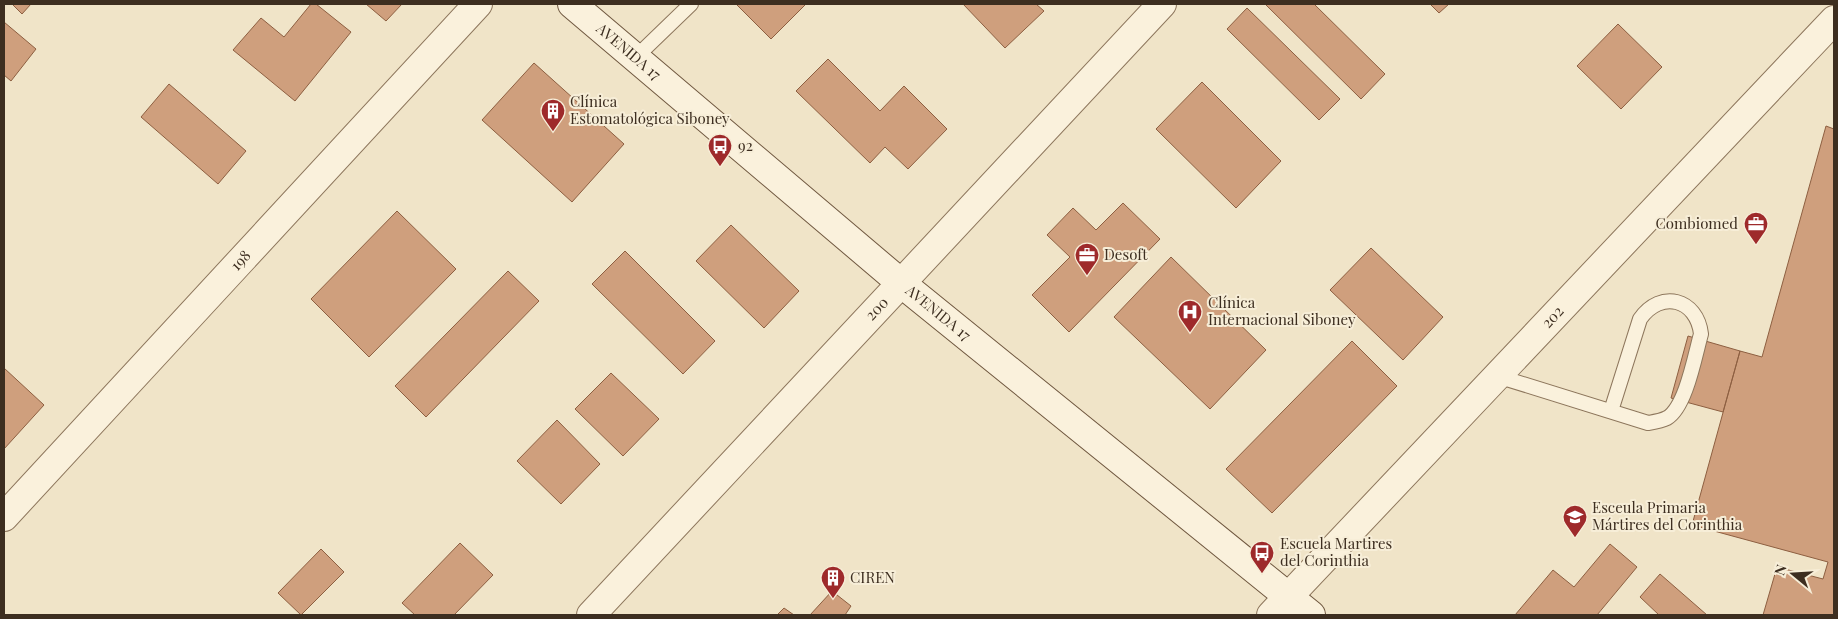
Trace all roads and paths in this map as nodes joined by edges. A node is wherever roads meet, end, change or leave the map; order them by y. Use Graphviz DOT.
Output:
graph roads {
  1 [pos="478,4"];
  2 [pos="572,4"];
  3 [pos="691,4"];
  4 [pos="1162,4"];
  5 [pos="1834,20"];
  6 [pos="635,58"];
  7 [pos="902,283"];
  8 [pos="1498,376"];
  9 [pos="1611,411"];
  10 [pos="4,517"];
  11 [pos="1280,606"];
  12 [pos="592,615"];
  13 [pos="1311,615"];
  1 -- 10 [label="street, 198"];
  2 -- 6 [label="street, AVENIDA 17"];
  3 -- 6 [label="lane"];
  4 -- 7 [label="street, 200"];
  5 -- 8 [label="street, 202"];
  6 -- 7 [label="street, AVENIDA 17"];
  7 -- 11 [label="street, AVENIDA 17"];
  7 -- 12 [label="street, 200"];
  8 -- 9 [label="lane"];
  8 -- 11 [label="street, 202"];
  9 -- 9 [label="lane"];
  11 -- 13 [label="street, AVENIDA 17"];
}
